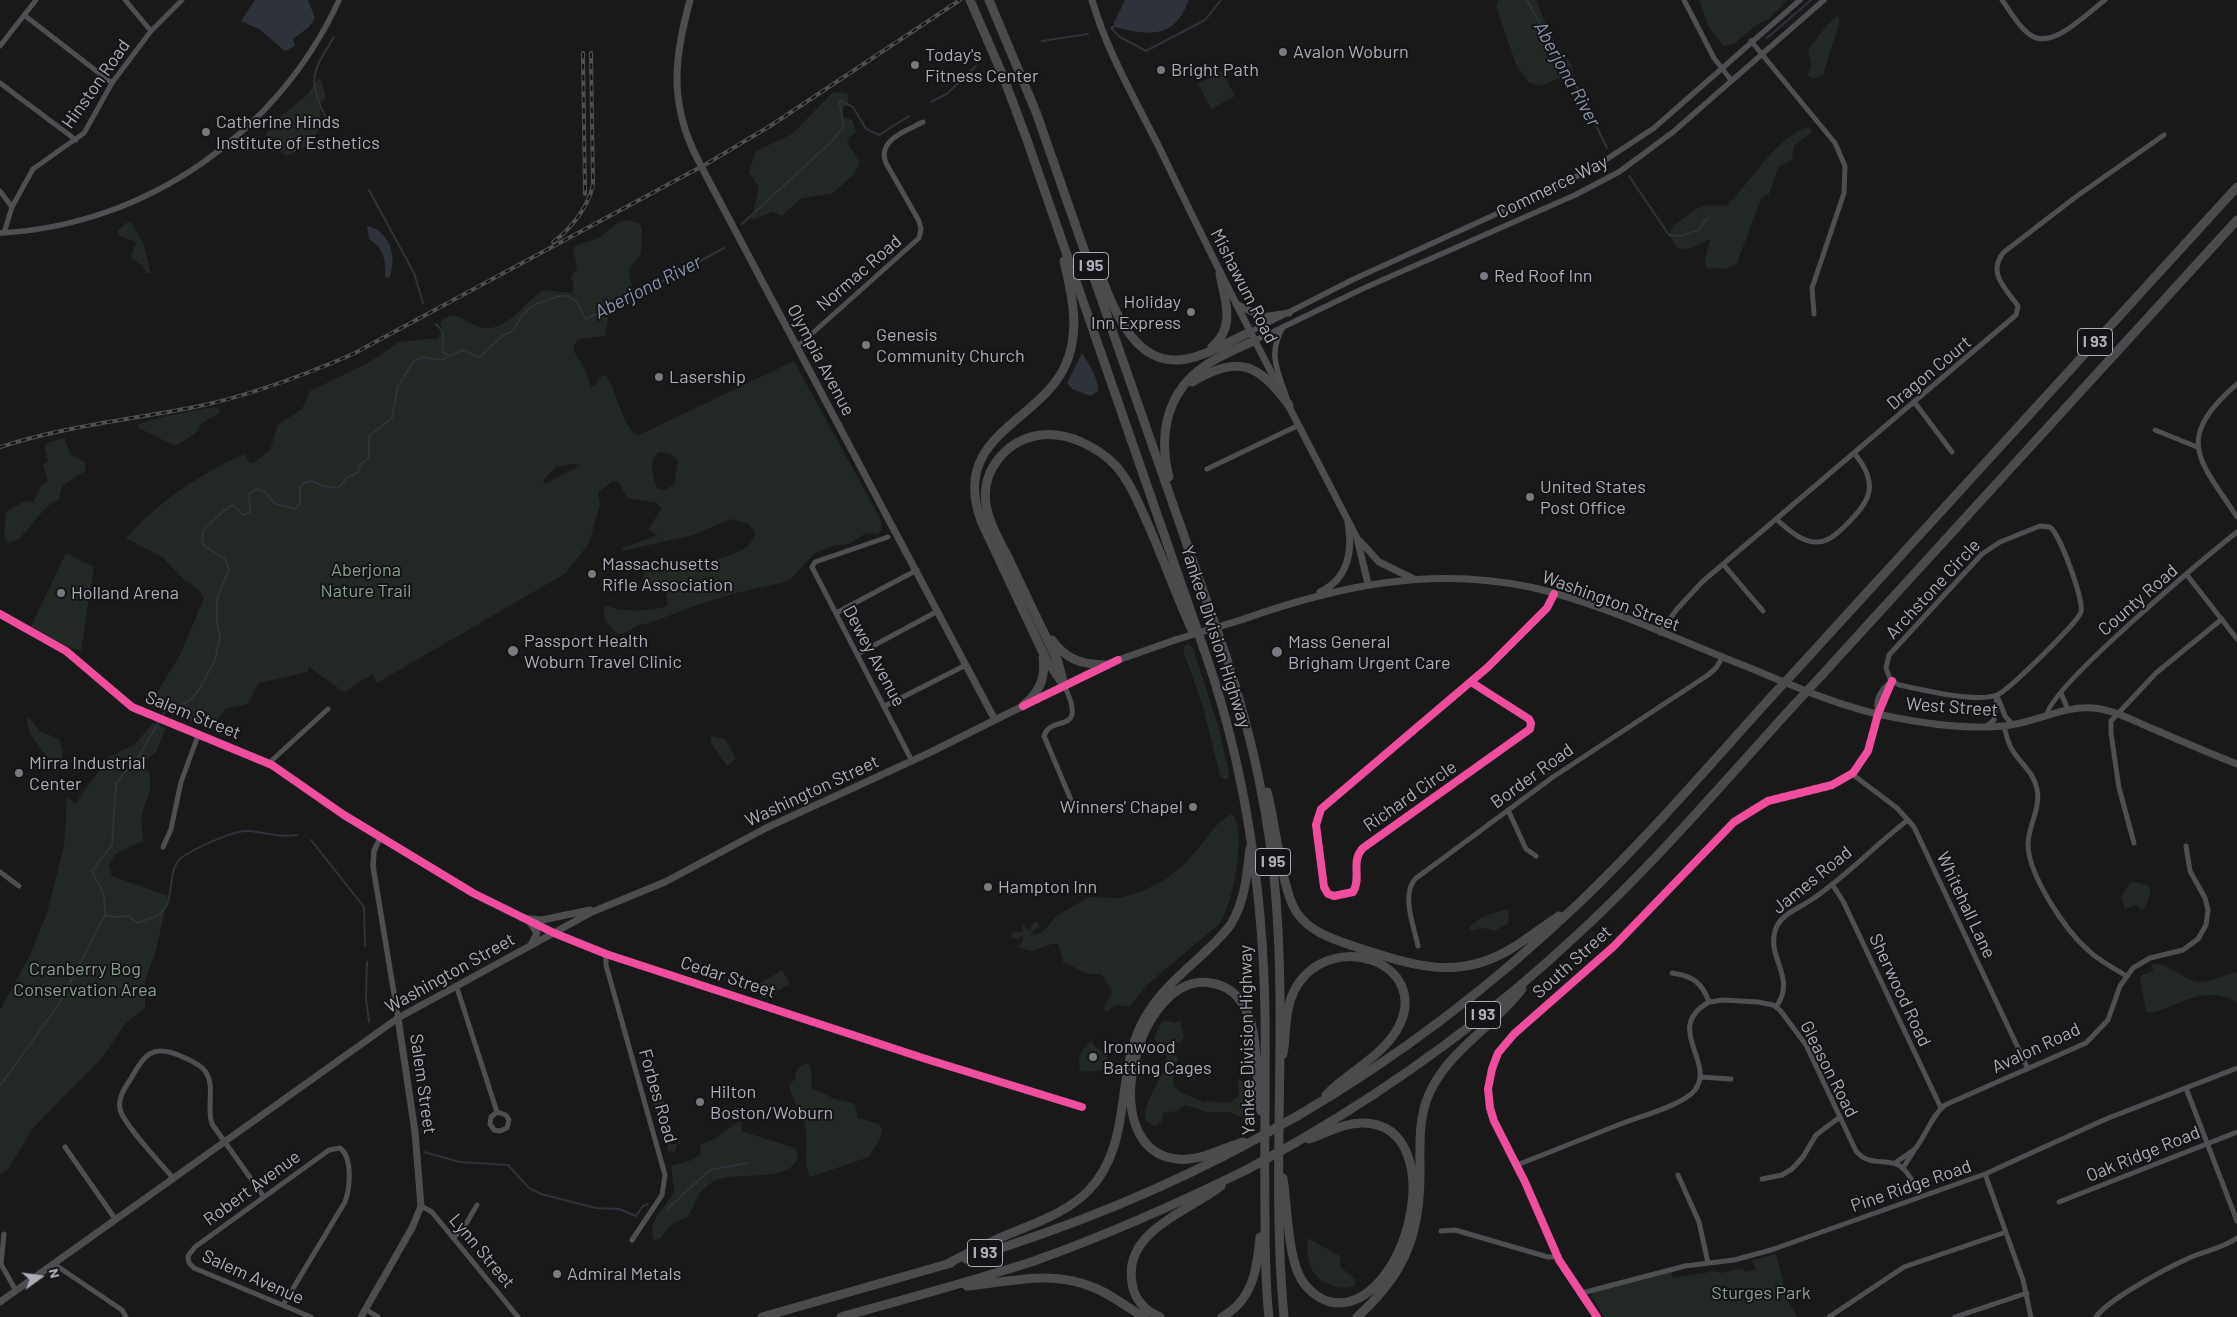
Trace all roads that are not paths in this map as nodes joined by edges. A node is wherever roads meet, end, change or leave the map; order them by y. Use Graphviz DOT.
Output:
graph roads {
  1 [pos="36,0"];
  2 [pos="125,0"];
  3 [pos="182,0"];
  4 [pos="339,0"];
  5 [pos="690,0"];
  6 [pos="990,0"];
  7 [pos="1092,0"];
  8 [pos="1684,0"];
  9 [pos="1800,0"];
  10 [pos="1824,0"];
  11 [pos="2002,0"];
  12 [pos="2105,0"];
  13 [pos="971,4"];
  14 [pos="24,15"];
  15 [pos="151,30"];
  16 [pos="1751,42"];
  17 [pos="0,46"];
  18 [pos="1761,54"];
  19 [pos="1721,68"];
  20 [pos="1731,80"];
  21 [pos="112,82"];
  22 [pos="0,83"];
  23 [pos="923,122"];
  24 [pos="2164,135"];
  25 [pos="76,140"];
  26 [pos="1060,178"];
  27 [pos="2237,188"];
  28 [pos="0,191"];
  29 [pos="12,207"];
  30 [pos="1054,214"];
  31 [pos="2237,220"];
  32 [pos="2,233"];
  33 [pos="1220,274"];
  34 [pos="1236,304"];
  35 [pos="1289,313"];
  36 [pos="1814,314"];
  37 [pos="1284,327"];
  38 [pos="1252,336"];
  39 [pos="797,346"];
  40 [pos="1205,352"];
  41 [pos="2237,384"];
  42 [pos="1185,386"];
  43 [pos="1915,403"];
  44 [pos="1289,405"];
  45 [pos="1299,425"];
  46 [pos="2155,430"];
  47 [pos="2197,447"];
  48 [pos="1952,452"];
  49 [pos="1855,454"];
  50 [pos="1207,469"];
  51 [pos="1345,513"];
  52 [pos="2237,517"];
  53 [pos="1776,520"];
  54 [pos="2237,532"];
  55 [pos="1184,535"];
  56 [pos="888,537"];
  57 [pos="1357,538"];
  58 [pos="1723,564"];
  59 [pos="917,570"];
  60 [pos="2187,575"];
  61 [pos="1414,579"];
  62 [pos="1368,584"];
  63 [pos="1554,594"];
  64 [pos="1307,598"];
  65 [pos="938,611"];
  66 [pos="1763,611"];
  67 [pos="836,613"];
  68 [pos="0,614"];
  69 [pos="2222,619"];
  70 [pos="1040,624"];
  71 [pos="1660,633"];
  72 [pos="2237,639"];
  73 [pos="1042,651"];
  74 [pos="858,654"];
  75 [pos="1722,658"];
  76 [pos="966,665"];
  77 [pos="1105,665"];
  78 [pos="1215,680"];
  79 [pos="1892,681"];
  80 [pos="1471,682"];
  81 [pos="1064,685"];
  82 [pos="2061,693"];
  83 [pos="1997,696"];
  84 [pos="885,706"];
  85 [pos="1023,706"];
  86 [pos="328,709"];
  87 [pos="2068,710"];
  88 [pos="1878,714"];
  89 [pos="2116,714"];
  90 [pos="2047,715"];
  91 [pos="995,720"];
  92 [pos="2013,725"];
  93 [pos="2004,726"];
  94 [pos="1984,727"];
  95 [pos="199,733"];
  96 [pos="1250,736"];
  97 [pos="912,761"];
  98 [pos="269,763"];
  99 [pos="2237,764"];
  100 [pos="1852,774"];
  101 [pos="1074,807"];
  102 [pos="1508,810"];
  103 [pos="1908,820"];
  104 [pos="1252,835"];
  105 [pos="380,838"];
  106 [pos="2134,843"];
  107 [pos="2186,846"];
  108 [pos="163,847"];
  109 [pos="1536,856"];
  110 [pos="0,872"];
  111 [pos="1832,884"];
  112 [pos="18,886"];
  113 [pos="1575,906"];
  114 [pos="602,907"];
  115 [pos="522,918"];
  116 [pos="530,922"];
  117 [pos="554,933"];
  118 [pos="531,945"];
  119 [pos="1418,946"];
  120 [pos="606,954"];
  121 [pos="1672,973"];
  122 [pos="1531,976"];
  123 [pos="2126,976"];
  124 [pos="457,988"];
  125 [pos="1709,1002"];
  126 [pos="1776,1008"];
  127 [pos="398,1018"];
  128 [pos="2237,1068"];
  129 [pos="2028,1069"];
  130 [pos="1279,1076"];
  131 [pos="1700,1077"];
  132 [pos="1732,1079"];
  133 [pos="2186,1088"];
  134 [pos="1317,1104"];
  135 [pos="1082,1107"];
  136 [pos="1942,1108"];
  137 [pos="497,1112"];
  138 [pos="1840,1117"];
  139 [pos="1265,1125"];
  140 [pos="2237,1132"];
  141 [pos="225,1142"];
  142 [pos="1246,1143"];
  143 [pos="1295,1143"];
  144 [pos="2207,1144"];
  145 [pos="65,1147"];
  146 [pos="1279,1147"];
  147 [pos="1915,1149"];
  148 [pos="1894,1163"];
  149 [pos="1517,1165"];
  150 [pos="1903,1168"];
  151 [pos="1985,1174"];
  152 [pos="1236,1175"];
  153 [pos="1678,1175"];
  154 [pos="174,1179"];
  155 [pos="1762,1179"];
  156 [pos="1265,1194"];
  157 [pos="264,1196"];
  158 [pos="1920,1197"];
  159 [pos="2059,1202"];
  160 [pos="477,1205"];
  161 [pos="421,1206"];
  162 [pos="116,1220"];
  163 [pos="2237,1221"];
  164 [pos="1441,1232"];
  165 [pos="2006,1232"];
  166 [pos="4,1234"];
  167 [pos="453,1238"];
  168 [pos="2237,1238"];
  169 [pos="632,1240"];
  170 [pos="1556,1257"];
  171 [pos="188,1259"];
  172 [pos="1708,1263"];
  173 [pos="54,1264"];
  174 [pos="946,1265"];
  175 [pos="944,1288"];
  176 [pos="16,1291"];
  177 [pos="2027,1292"];
  178 [pos="1582,1293"];
  179 [pos="0,1302"];
  180 [pos="282,1304"];
  181 [pos="365,1309"];
  182 [pos="126,1317"];
  183 [pos="311,1317"];
  184 [pos="361,1317"];
  185 [pos="378,1317"];
  186 [pos="518,1317"];
  187 [pos="762,1317"];
  188 [pos="841,1317"];
  189 [pos="1144,1317"];
  190 [pos="1160,1317"];
  191 [pos="1222,1317"];
  192 [pos="1269,1317"];
  193 [pos="1284,1317"];
  194 [pos="1357,1317"];
  195 [pos="1597,1317"];
  196 [pos="1829,1317"];
  197 [pos="1955,1317"];
  198 [pos="2031,1317"];
  199 [pos="2096,1317"];
  1 -- 14 [label="street"];
  2 -- 15 [label="street"];
  3 -- 15 [label="street, Hinston Road"];
  4 -- 32 [label="street"];
  5 -- 39 [label="main road, Olympia Avenue, bridge"];
  6 -- 26 [label="highway, Yankee Division Highway / I 95"];
  7 -- 33 [label="main road, Mishawum Road"];
  8 -- 19 [label="street"];
  9 -- 16 [label="street, Commerce Way"];
  10 -- 18 [label="street, Commerce Way"];
  11 -- 12 [label="street"];
  13 -- 30 [label="highway, Yankee Division Highway / I 95"];
  14 -- 17 [label="street"];
  14 -- 21 [label="street"];
  15 -- 21 [label="street, Hinston Road"];
  16 -- 18 [label="street"];
  16 -- 19 [label="street, Commerce Way"];
  18 -- 20 [label="street, Commerce Way"];
  18 -- 36 [label="street"];
  19 -- 20 [label="street"];
  19 -- 35 [label="street, Commerce Way"];
  20 -- 37 [label="street, Commerce Way"];
  21 -- 25 [label="street, Hinston Road"];
  22 -- 25 [label="street"];
  23 -- 39 [label="street, Normac Road"];
  24 -- 43 [label="street, Dragon Court"];
  25 -- 29 [label="street, Hinston Road"];
  26 -- 40 [label="highway"];
  26 -- 55 [label="highway, Yankee Division Highway / I 95"];
  27 -- 113 [label="highway, I 93, bridge"];
  28 -- 29 [label="street"];
  29 -- 32 [label="street, Hinston Road"];
  30 -- 73 [label="highway"];
  30 -- 78 [label="highway, Yankee Division Highway / I 95"];
  31 -- 122 [label="highway, I 93, bridge"];
  33 -- 34 [label="main road, Mishawum Road"];
  33 -- 40 [label="highway"];
  34 -- 35 [label="main road"];
  34 -- 38 [label="main road, Mishawum Road"];
  35 -- 38 [label="street, Commerce Way"];
  37 -- 38 [label="street, Commerce Way"];
  37 -- 44 [label="street"];
  38 -- 40 [label="highway"];
  38 -- 42 [label="highway"];
  38 -- 44 [label="main road, Mishawum Road"];
  39 -- 59 [label="main road, Olympia Avenue"];
  41 -- 47 [label="street"];
  42 -- 44 [label="highway"];
  42 -- 55 [label="highway"];
  43 -- 48 [label="street"];
  43 -- 49 [label="street, Dragon Court"];
  44 -- 45 [label="main road, Mishawum Road"];
  45 -- 50 [label="street"];
  45 -- 51 [label="main road, Mishawum Road"];
  46 -- 47 [label="street"];
  47 -- 52 [label="street"];
  49 -- 53 [label="street, Dragon Court"];
  49 -- 53 [label="street"];
  51 -- 57 [label="main road, Mishawum Road"];
  51 -- 64 [label="main road"];
  53 -- 58 [label="street, Dragon Court"];
  54 -- 60 [label="street, County Road"];
  55 -- 96 [label="highway, Yankee Division Highway / I 95"];
  56 -- 67 [label="street, Dewey Avenue"];
  57 -- 61 [label="main road"];
  57 -- 62 [label="main road, Mishawum Road"];
  58 -- 66 [label="street"];
  58 -- 71 [label="street, Dragon Court"];
  59 -- 65 [label="main road, Olympia Avenue"];
  59 -- 67 [label="street"];
  60 -- 69 [label="street"];
  60 -- 82 [label="street, County Road"];
  61 -- 62 [label="main road, Washington Street"];
  61 -- 63 [label="main road, Washington Street"];
  62 -- 64 [label="main road, Washington Street"];
  63 -- 71 [label="main road, Washington Street"];
  63 -- 80 [label="street, Richard Circle"];
  64 -- 77 [label="main road, Washington Street, bridge"];
  65 -- 74 [label="street"];
  65 -- 76 [label="main road, Olympia Avenue"];
  67 -- 74 [label="street, Dewey Avenue"];
  68 -- 95 [label="street, Salem Street"];
  69 -- 72 [label="street"];
  69 -- 89 [label="street"];
  70 -- 77 [label="highway"];
  70 -- 78 [label="highway"];
  70 -- 81 [label="highway"];
  71 -- 75 [label="main road, Washington Street"];
  73 -- 81 [label="highway"];
  73 -- 85 [label="highway"];
  74 -- 84 [label="street, Dewey Avenue"];
  75 -- 88 [label="main road, West Street"];
  75 -- 102 [label="street, Border Road"];
  76 -- 84 [label="street"];
  76 -- 91 [label="main road, Olympia Avenue"];
  77 -- 81 [label="main road, Washington Street"];
  78 -- 104 [label="highway, Yankee Division Highway / I 95"];
  79 -- 83 [label="street"];
  79 -- 83 [label="street, Archstone Circle"];
  79 -- 88 [label="street"];
  80 -- 80 [label="street, Richard Circle"];
  81 -- 85 [label="main road, Washington Street"];
  81 -- 101 [label="street"];
  82 -- 87 [label="street"];
  82 -- 90 [label="street, County Road"];
  83 -- 92 [label="street"];
  83 -- 94 [label="street"];
  84 -- 97 [label="street, Dewey Avenue"];
  85 -- 91 [label="main road, Washington Street"];
  86 -- 98 [label="street"];
  87 -- 89 [label="main road, West Street"];
  87 -- 90 [label="main road, West Street"];
  88 -- 94 [label="main road, West Street"];
  88 -- 100 [label="street, South Street"];
  89 -- 99 [label="main road, West Street"];
  89 -- 106 [label="street"];
  90 -- 92 [label="main road, West Street"];
  91 -- 97 [label="main road, Washington Street"];
  92 -- 93 [label="main road, West Street"];
  93 -- 94 [label="main road, West Street"];
  93 -- 123 [label="street"];
  95 -- 98 [label="street, Salem Street"];
  95 -- 108 [label="street"];
  96 -- 113 [label="highway"];
  96 -- 130 [label="highway, Yankee Division Highway / I 95"];
  97 -- 114 [label="main road, Washington Street"];
  98 -- 105 [label="street, Salem Street"];
  100 -- 103 [label="street, Whitehall Lane"];
  100 -- 149 [label="street, South Street"];
  102 -- 109 [label="street"];
  102 -- 119 [label="street, Border Road"];
  103 -- 111 [label="street, James Road"];
  103 -- 129 [label="street, Whitehall Lane"];
  104 -- 139 [label="highway, Yankee Division Highway / I 95"];
  104 -- 174 [label="highway"];
  105 -- 115 [label="street, Cedar Street"];
  105 -- 127 [label="street, Salem Street"];
  107 -- 123 [label="street, Avalon Road"];
  110 -- 112 [label="street"];
  111 -- 126 [label="street, James Road"];
  111 -- 136 [label="street, Sherwood Road"];
  113 -- 134 [label="highway, I 93"];
  114 -- 115 [label="main road"];
  114 -- 117 [label="main road, Washington Street"];
  115 -- 116 [label="street, Cedar Street"];
  116 -- 117 [label="street, Cedar Street"];
  116 -- 118 [label="main road"];
  117 -- 118 [label="main road, Washington Street"];
  117 -- 120 [label="street, Cedar Street"];
  118 -- 124 [label="main road, Washington Street"];
  120 -- 135 [label="street, Cedar Street"];
  120 -- 169 [label="street, Forbes Road"];
  121 -- 125 [label="street"];
  122 -- 143 [label="highway, I 93"];
  122 -- 194 [label="highway"];
  123 -- 129 [label="street, Avalon Road"];
  124 -- 127 [label="main road, Washington Street"];
  124 -- 137 [label="street"];
  125 -- 126 [label="street"];
  125 -- 131 [label="street"];
  126 -- 138 [label="street, Gleason Road"];
  127 -- 141 [label="main road, Washington Street"];
  127 -- 161 [label="main road, Salem Street"];
  128 -- 133 [label="street, Pine Ridge Road"];
  129 -- 136 [label="street, Avalon Road"];
  130 -- 134 [label="highway"];
  130 -- 146 [label="highway, Yankee Division Highway / I 95"];
  131 -- 132 [label="street"];
  131 -- 149 [label="street"];
  133 -- 144 [label="street"];
  133 -- 151 [label="street, Pine Ridge Road"];
  134 -- 142 [label="highway, I 93, bridge"];
  136 -- 147 [label="street, Avalon Road"];
  138 -- 148 [label="street, Gleason Road"];
  138 -- 155 [label="street"];
  139 -- 142 [label="highway"];
  139 -- 156 [label="highway, Yankee Division Highway / I 95"];
  140 -- 144 [label="street, Oak Ridge Road"];
  141 -- 154 [label="main road, Washington Street"];
  141 -- 154 [label="street"];
  141 -- 157 [label="street"];
  142 -- 174 [label="highway, I 93"];
  143 -- 146 [label="highway"];
  143 -- 152 [label="highway, I 93, bridge"];
  144 -- 159 [label="street, Oak Ridge Road"];
  144 -- 163 [label="street"];
  145 -- 162 [label="street"];
  146 -- 193 [label="highway, Yankee Division Highway / I 95"];
  147 -- 148 [label="street, Avalon Road"];
  147 -- 150 [label="street, Avalon Road"];
  148 -- 150 [label="street, Gleason Road"];
  149 -- 170 [label="street, South Street"];
  150 -- 158 [label="street"];
  151 -- 158 [label="street, Pine Ridge Road"];
  151 -- 165 [label="street"];
  152 -- 175 [label="highway, I 93"];
  152 -- 190 [label="highway"];
  153 -- 172 [label="street"];
  154 -- 162 [label="main road, Washington Street"];
  156 -- 191 [label="highway"];
  156 -- 192 [label="highway, Yankee Division Highway / I 95"];
  157 -- 171 [label="street, Robert Avenue"];
  157 -- 180 [label="street, Robert Avenue"];
  158 -- 172 [label="street, Pine Ridge Road"];
  160 -- 167 [label="street"];
  161 -- 167 [label="street, Lynn Street"];
  161 -- 181 [label="main road, Salem Street"];
  162 -- 173 [label="main road, Washington Street"];
  164 -- 170 [label="street"];
  165 -- 177 [label="street"];
  165 -- 196 [label="street"];
  166 -- 176 [label="street"];
  167 -- 186 [label="street, Lynn Street"];
  168 -- 199 [label="street"];
  170 -- 178 [label="street, South Street"];
  171 -- 180 [label="street, Salem Avenue"];
  172 -- 178 [label="street, Pine Ridge Road"];
  173 -- 176 [label="main road, Washington Street"];
  173 -- 182 [label="street"];
  174 -- 187 [label="highway, I 93"];
  175 -- 188 [label="highway, I 93"];
  175 -- 189 [label="highway"];
  176 -- 179 [label="main road, Washington Street"];
  177 -- 197 [label="street"];
  177 -- 198 [label="street"];
  178 -- 195 [label="street, South Street"];
  180 -- 183 [label="street, Salem Avenue"];
  181 -- 184 [label="main road, Salem Street"];
  181 -- 185 [label="street"];
}
